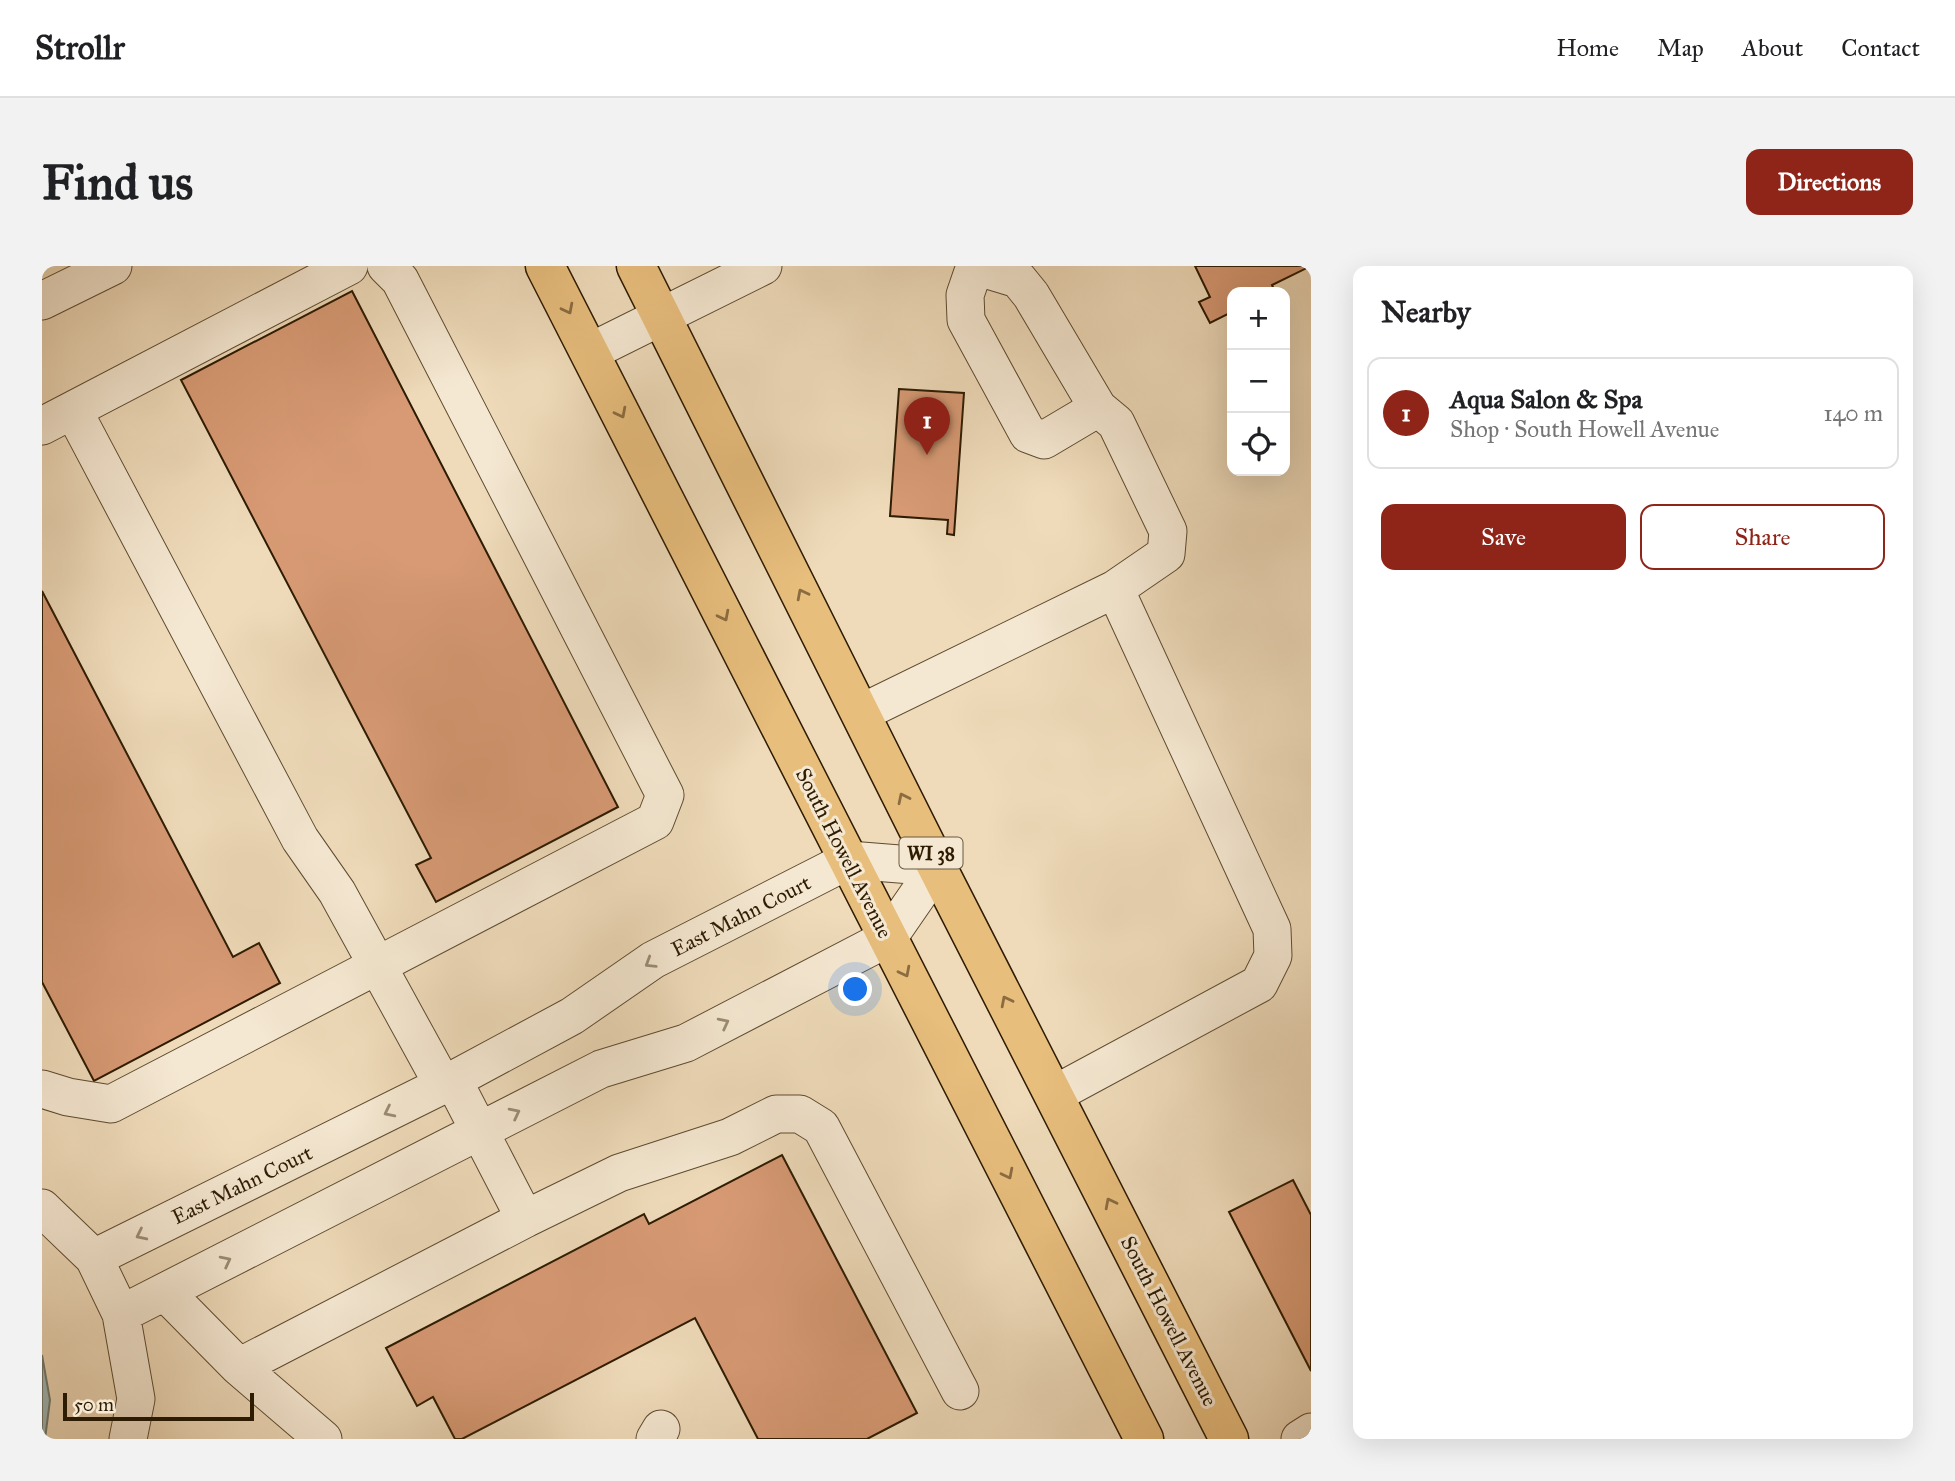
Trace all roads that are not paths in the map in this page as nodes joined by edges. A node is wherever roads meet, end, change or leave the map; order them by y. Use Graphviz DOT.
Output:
graph roads {
  1 [pos="113,266"];
  2 [pos="349,266"];
  3 [pos="386,266"];
  4 [pos="545,266"];
  5 [pos="636,266"];
  6 [pos="763,266"];
  7 [pos="975,266"];
  8 [pos="53,285"];
  9 [pos="662,317"];
  10 [pos="590,352"];
  11 [pos="1098,408"];
  12 [pos="58,418"];
  13 [pos="1115,589"];
  14 [pos="861,713"];
  15 [pos="849,860"];
  16 [pos="937,867"];
  17 [pos="888,938"];
  18 [pos="377,966"];
  19 [pos="448,1083"];
  20 [pos="42,1088"];
  21 [pos="1055,1094"];
  22 [pos="479,1131"];
  23 [pos="42,1208"];
  24 [pos="525,1219"];
  25 [pos="94,1258"];
  26 [pos="165,1292"];
  27 [pos="121,1314"];
  28 [pos="239,1367"];
  29 [pos="960,1391"];
  30 [pos="1311,1432"];
  31 [pos="128,1439"];
  32 [pos="323,1439"];
  33 [pos="1144,1439"];
  34 [pos="1229,1439"];
  35 [pos="1300,1439"];
  1 -- 8 [label="street"];
  2 -- 12 [label="street"];
  3 -- 18 [label="street"];
  4 -- 10 [label="main road, South Howell Avenue, one-way"];
  5 -- 9 [label="main road, South Howell Avenue / WI 38"];
  6 -- 9 [label="street"];
  7 -- 11 [label="street"];
  7 -- 11 [label="street"];
  9 -- 10 [label="street"];
  14 -- 9 [label="main road, South Howell Avenue / WI 38, one-way"];
  10 -- 15 [label="main road, South Howell Avenue, one-way"];
  11 -- 13 [label="street"];
  12 -- 18 [label="street"];
  13 -- 14 [label="street"];
  13 -- 21 [label="street"];
  16 -- 14 [label="main road, South Howell Avenue / WI 38, one-way"];
  15 -- 16 [label="street"];
  15 -- 17 [label="main road, South Howell Avenue"];
  15 -- 19 [label="street, East Mahn Court, one-way"];
  16 -- 17 [label="street"];
  21 -- 16 [label="main road, South Howell Avenue / WI 38, one-way"];
  22 -- 17 [label="street, one-way"];
  17 -- 33 [label="main road, South Howell Avenue, one-way"];
  18 -- 19 [label="street"];
  18 -- 20 [label="street"];
  19 -- 22 [label="street"];
  19 -- 25 [label="street, East Mahn Court, one-way"];
  34 -- 21 [label="main road, South Howell Avenue / WI 38, one-way"];
  22 -- 24 [label="street"];
  26 -- 22 [label="street, one-way"];
  23 -- 25 [label="street"];
  24 -- 28 [label="street"];
  24 -- 29 [label="street"];
  25 -- 27 [label="street"];
  26 -- 27 [label="street"];
  26 -- 28 [label="street"];
  27 -- 31 [label="street"];
  28 -- 32 [label="street"];
  30 -- 35 [label="street"];
}
